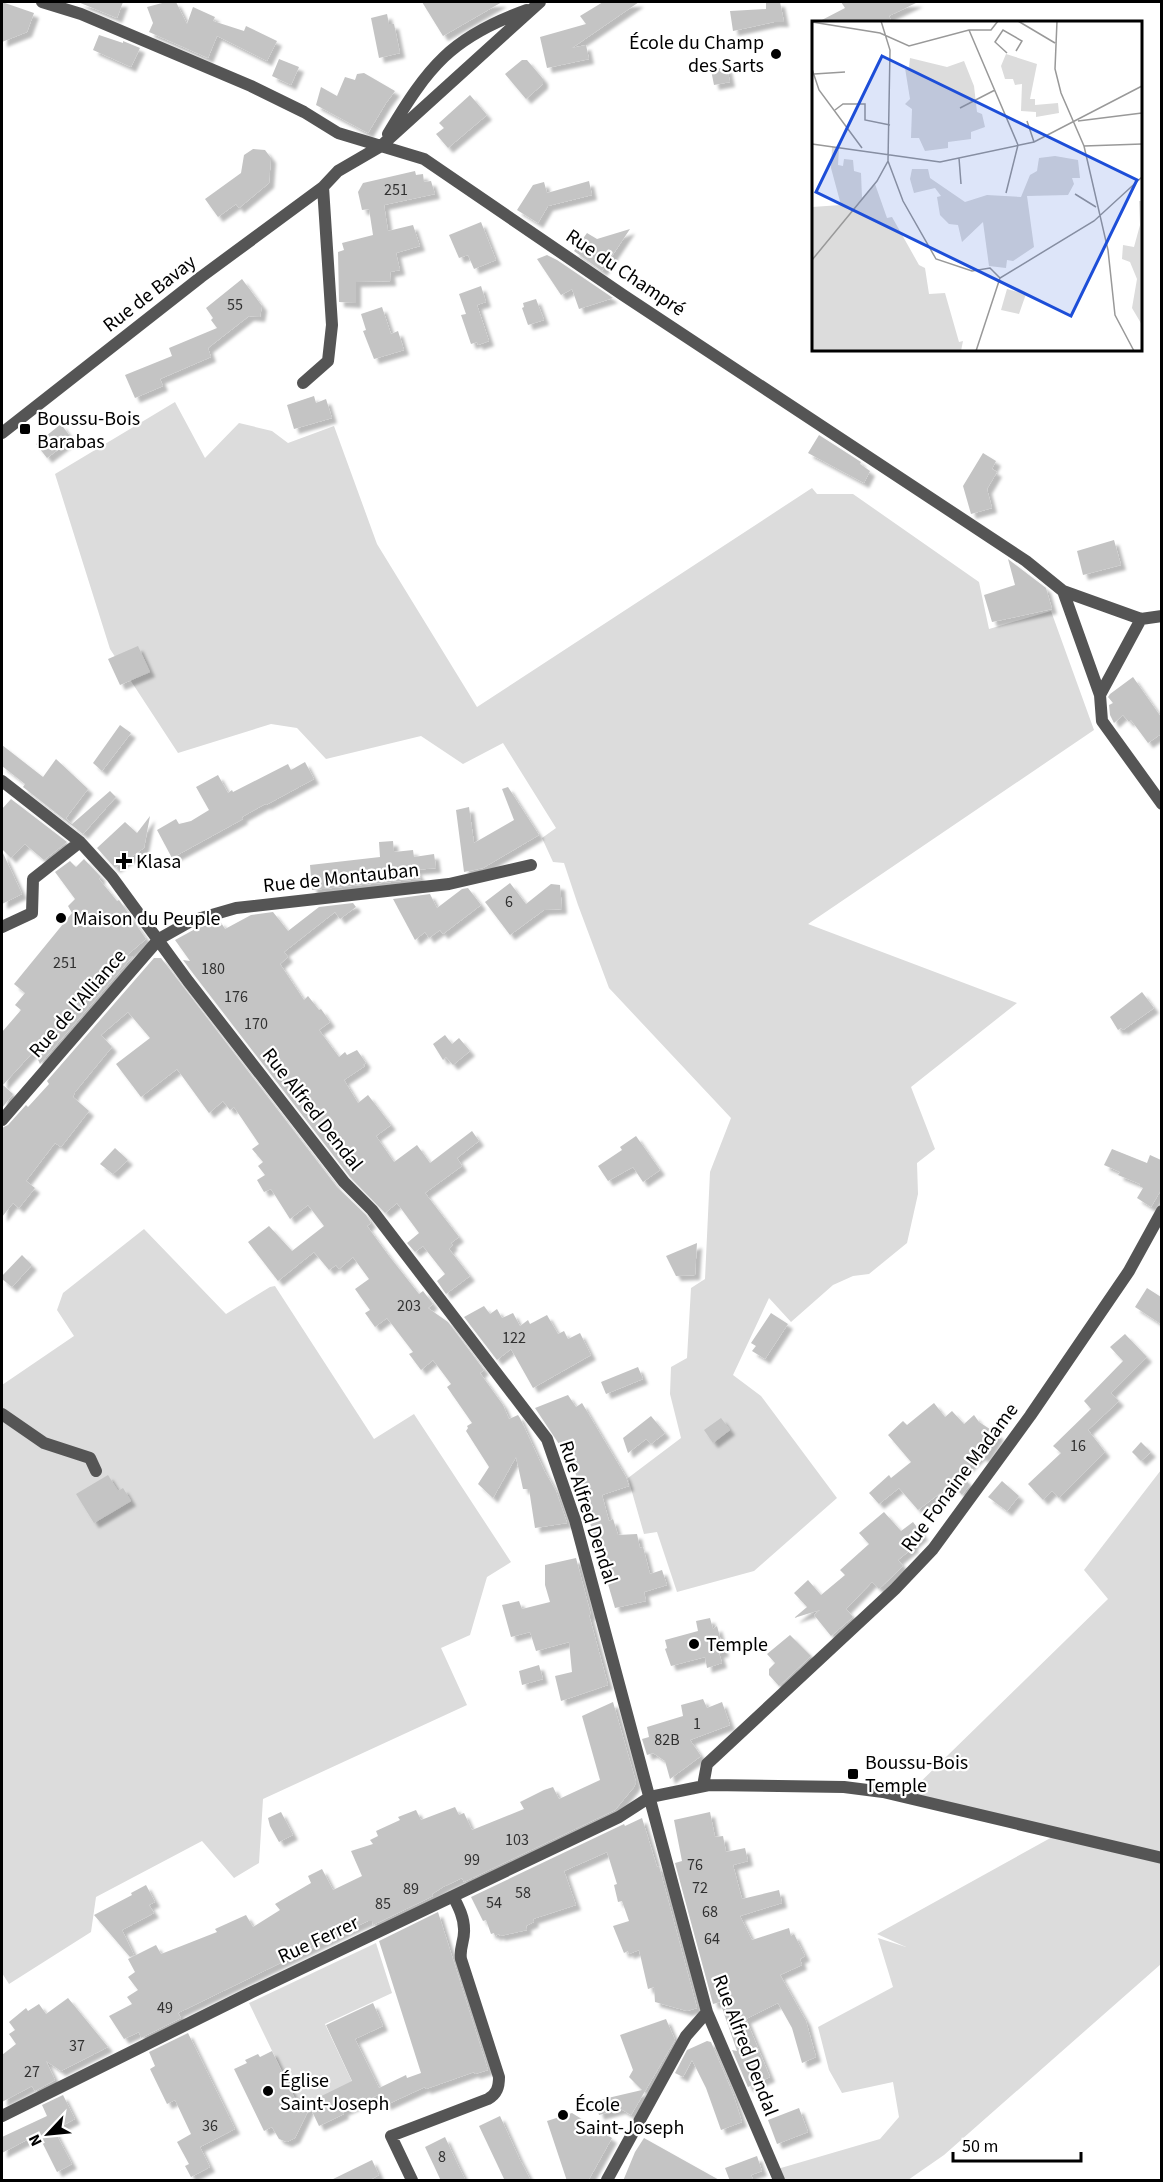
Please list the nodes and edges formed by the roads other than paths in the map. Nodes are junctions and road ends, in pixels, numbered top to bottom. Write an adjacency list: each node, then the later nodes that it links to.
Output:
1 (42, 2): 3 (street, Rue du Champré)
2 (536, 5): 3 (street, Rue de Bavay); 3 (street, Rue de Bavay)
3 (381, 146): 4 (street, Rue de Bavay); 7 (street, Rue du Champré)
4 (323, 188): 5 (street); 6 (street, Rue de Bavay)
5 (303, 383)
6 (2, 433)
7 (1063, 591): 9 (street, Rue du Champré); 10 (street)
8 (1161, 616): 9 (street)
9 (1141, 620): 10 (street)
10 (1100, 695): 12 (street)
11 (2, 781): 13 (street, Rue Alfred Dendal)
12 (1161, 804)
13 (80, 842): 15 (street); 16 (street, Rue Alfred Dendal)
14 (531, 865): 16 (street, Rue de Montauban)
15 (2, 927)
16 (159, 939): 17 (street, Rue de l'Alliance); 22 (street, Rue Alfred Dendal)
17 (2, 1120)
18 (1161, 1211): 21 (street, Rue Fonaine Madame)
19 (2, 1414): 20 (street)
20 (96, 1471)
21 (703, 1786): 22 (street, Rue Ferrer); 23 (street, Rue Ferrer)
22 (650, 1797): 24 (street, Rue Ferrer); 25 (street, Rue Alfred Dendal)
23 (1161, 1858)
24 (453, 1896): 26 (street, Rue Ferrer); 27 (street)
25 (707, 2012): 28 (street); 29 (street, Rue Alfred Dendal)
26 (2, 2116)
27 (412, 2181)
28 (607, 2181)
29 (779, 2181)

